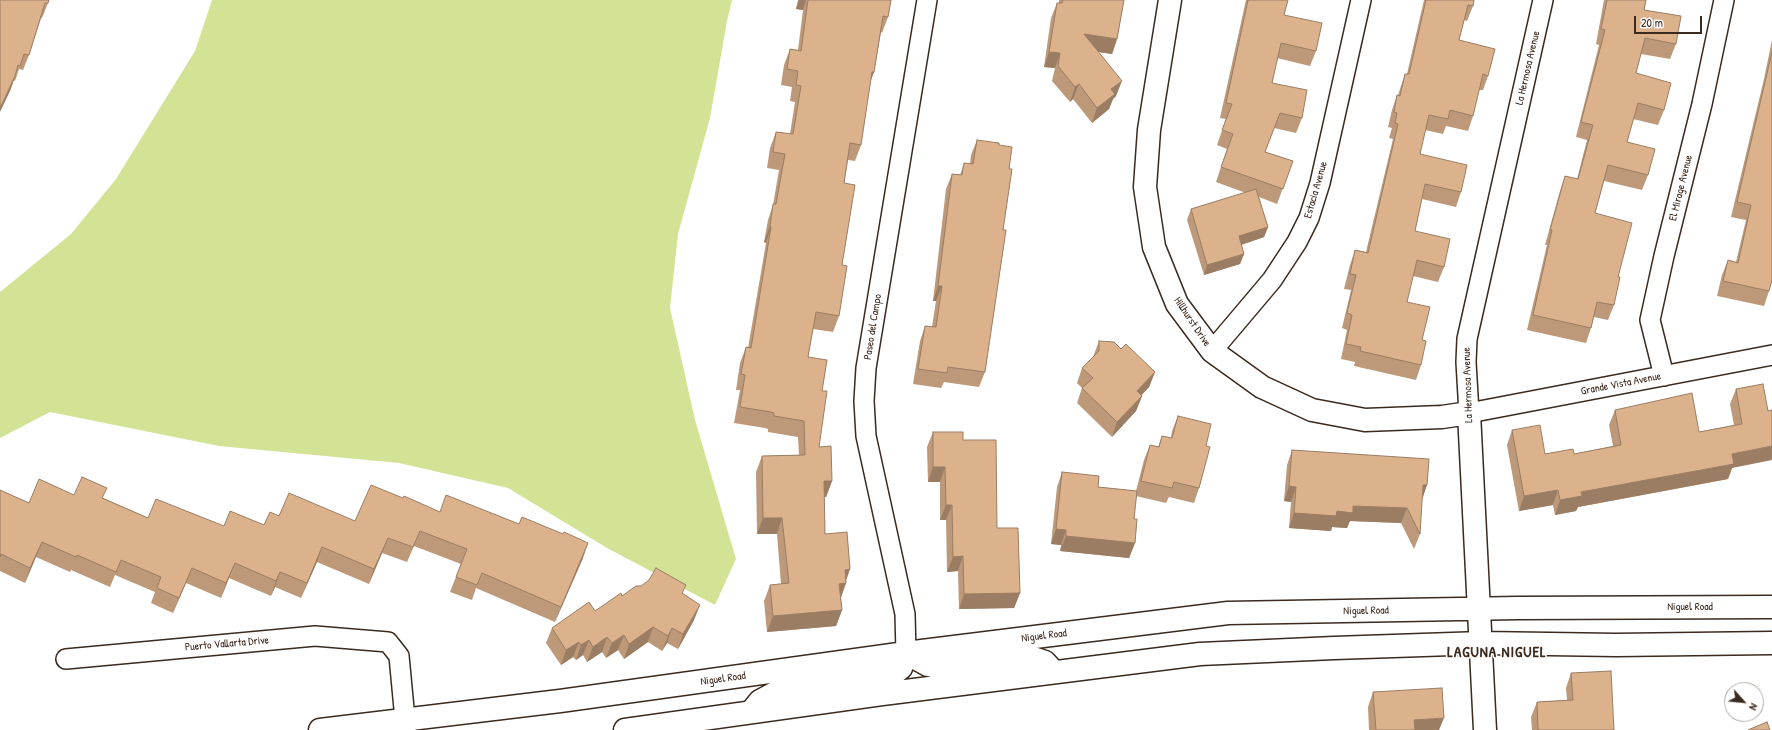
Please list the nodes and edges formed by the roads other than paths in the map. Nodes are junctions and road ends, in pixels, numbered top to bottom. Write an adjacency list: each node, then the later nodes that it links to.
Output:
1 (927, 0): 14 (street, Paseo del Campo)
2 (1170, 0): 6 (main road, Hillhurst Drive)
3 (1361, 0): 6 (street, Estacia Avenue)
4 (1543, 0): 9 (street, La Hermosa Avenue)
5 (1724, 0): 8 (street, El Mirage Avenue)
6 (1212, 351): 9 (main road, Hillhurst Drive)
7 (1772, 355): 8 (street, Grande Vista Avenue)
8 (1664, 376): 9 (street, Grande Vista Avenue)
9 (1469, 413): 11 (main road, La Hermosa Avenue)
10 (1772, 607): 11 (main road, Niguel Road)
11 (1478, 608): 12 (main road, La Hermosa Avenue); 14 (main road, Niguel Road)
12 (1482, 643): 13 (main road); 16 (main road); 21 (main road, La Hermosa Avenue)
13 (1772, 643)
14 (906, 654): 16 (main road); 17 (main road); 18 (main road, Niguel Road)
15 (66, 659): 18 (street, Puerto Vallarta Drive)
16 (1054, 672): 17 (main road)
17 (751, 713): 20 (main road)
18 (405, 725): 19 (main road, Niguel Road)
19 (320, 730)
20 (626, 730)
21 (1485, 730)

